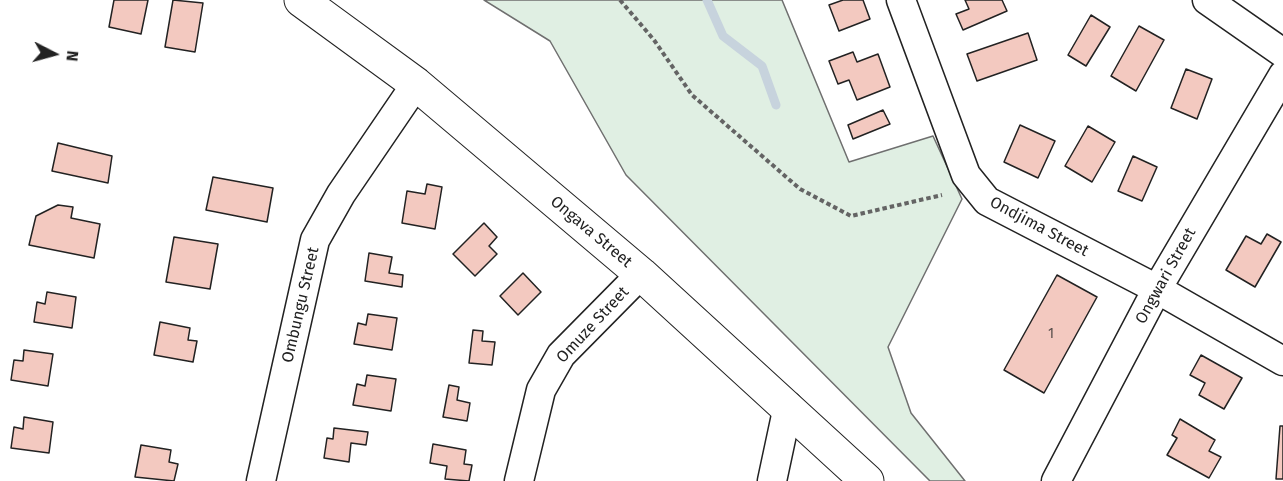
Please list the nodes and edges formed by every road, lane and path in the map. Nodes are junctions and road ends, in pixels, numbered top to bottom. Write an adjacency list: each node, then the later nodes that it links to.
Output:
1 (301, 0): 7 (street, Ongava Street)
2 (620, 0): 8 (path)
3 (901, 0): 8 (street, Ondjima Street)
4 (1207, 0): 5 (street)
5 (1283, 53)
6 (1283, 75): 10 (street, Ongwari Street)
7 (416, 84): 9 (street, Ongava Street); 13 (street, Ombungu Street)
8 (974, 188): 10 (street, Ondjima Street)
9 (641, 274): 12 (street, Ongava Street); 14 (street, Omuze Street)
10 (1157, 289): 11 (street, Ondjima Street); 17 (street, Ongwari Street)
11 (1283, 361)
12 (788, 406): 15 (street); 16 (street, Ongava Street)
13 (261, 481)
14 (519, 481)
15 (772, 481)
16 (867, 481)
17 (1056, 481)

